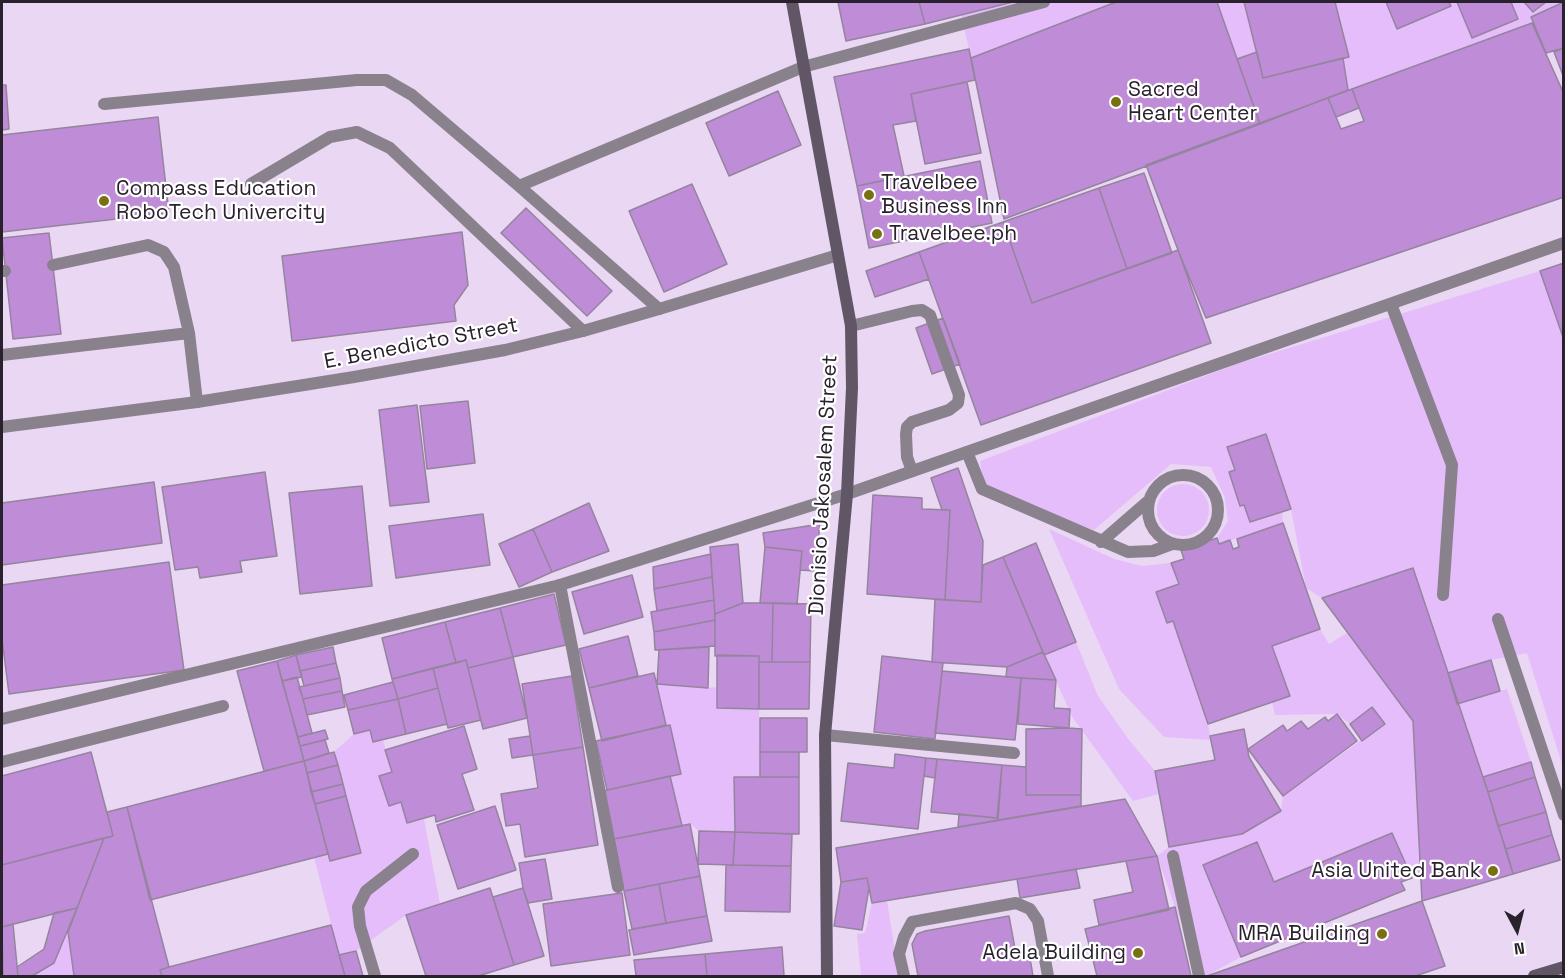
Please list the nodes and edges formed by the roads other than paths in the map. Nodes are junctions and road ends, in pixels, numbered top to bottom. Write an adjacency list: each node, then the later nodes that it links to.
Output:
1 (792, 2): 3 (street, Dionisio Jakosalem Street)
2 (1044, 2): 3 (street)
3 (804, 67): 6 (street); 8 (street, Dionisio Jakosalem Street)
4 (104, 104): 6 (street)
5 (251, 184): 13 (street)
6 (519, 186): 11 (street)
7 (1563, 243): 10 (street)
8 (838, 255): 11 (street, E. Benedicto Street); 12 (street, Dionisio Jakosalem Street)
9 (52, 265): 14 (street)
10 (1391, 304): 18 (street); 25 (street)
11 (659, 309): 13 (street, E. Benedicto Street)
12 (851, 326): 19 (street); 20 (street, Dionisio Jakosalem Street)
13 (583, 331): 16 (street, E. Benedicto Street)
14 (189, 333): 15 (street); 16 (street)
15 (2, 354)
16 (197, 402): 17 (street, E. Benedicto Street)
17 (2, 427)
18 (967, 452): 19 (street); 22 (street)
19 (912, 471): 20 (street)
20 (847, 494): 24 (street); 29 (street, Dionisio Jakosalem Street)
21 (1147, 502): 22 (street); 23 (street); 23 (street)
22 (1101, 542): 23 (street)
23 (1172, 544)
24 (560, 585): 28 (street); 35 (street)
25 (1443, 595)
26 (1498, 619): 32 (street)
27 (223, 706): 31 (street)
28 (2, 719)
29 (825, 735): 30 (street); 38 (street, Dionisio Jakosalem Street)
30 (1014, 753)
31 (2, 762)
32 (1563, 815)
33 (413, 854): 37 (street)
34 (1173, 856): 41 (street)
35 (618, 887)
36 (1563, 967): 42 (street)
37 (375, 976)
38 (827, 976)
39 (904, 976): 40 (street)
40 (1048, 976)
41 (1199, 976)
42 (1534, 976)

